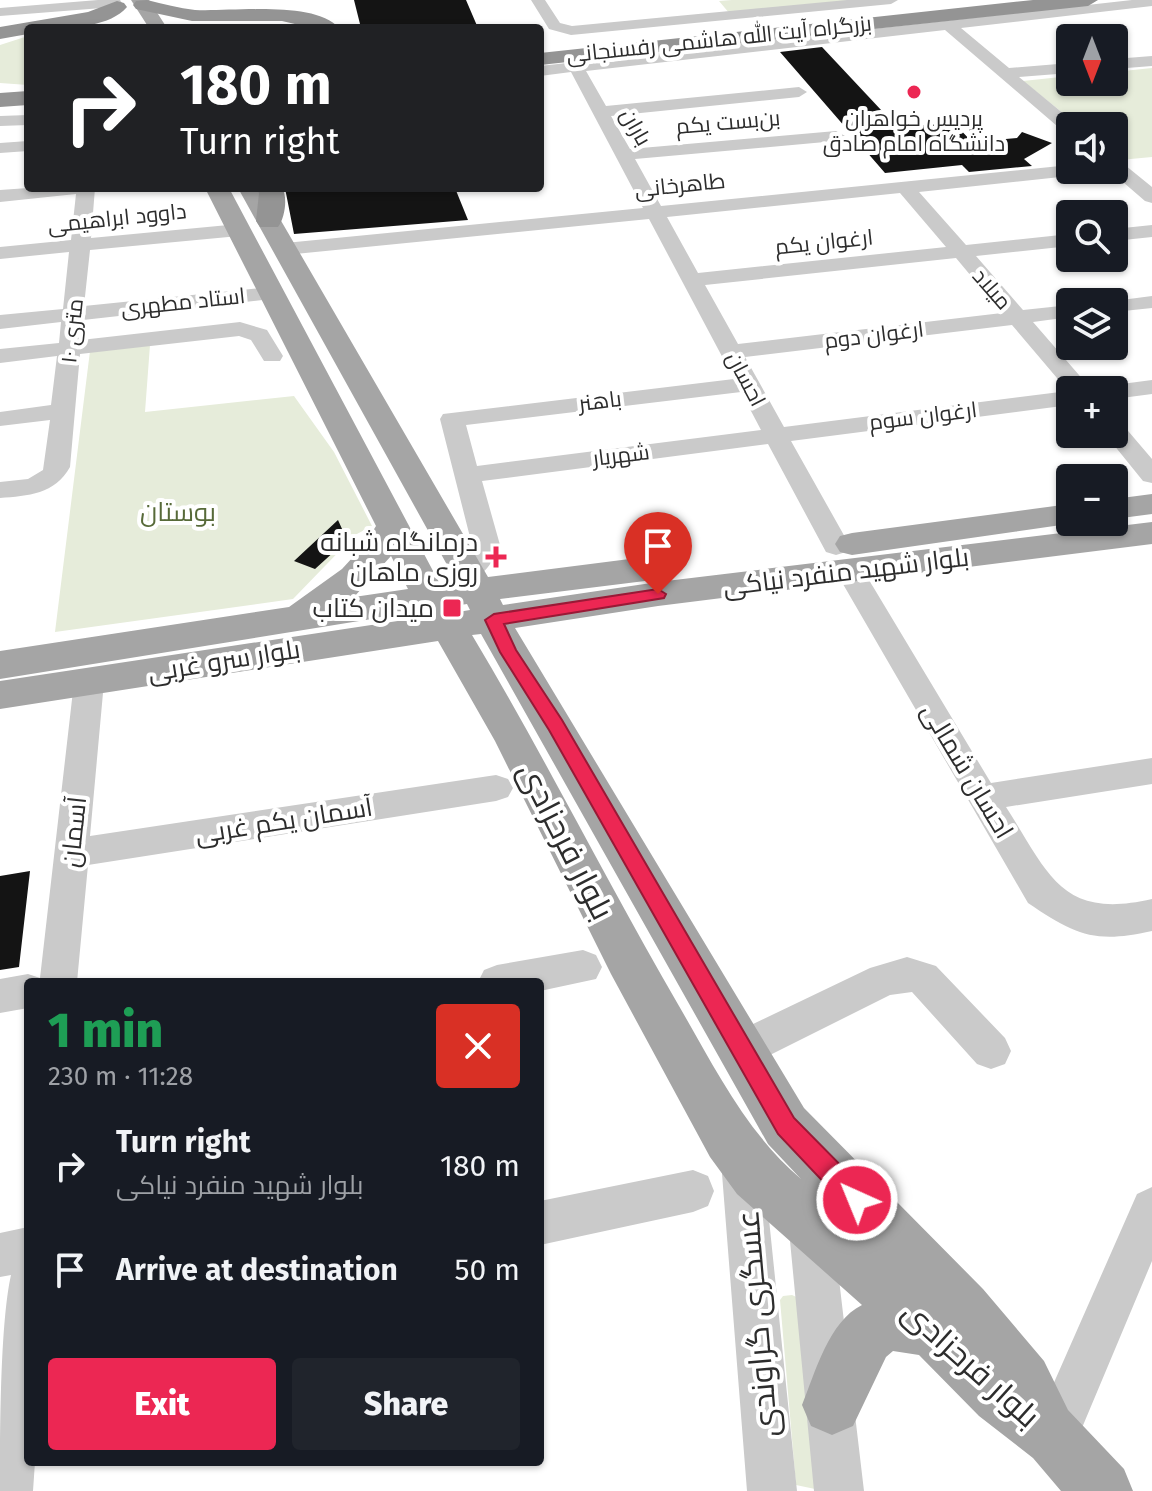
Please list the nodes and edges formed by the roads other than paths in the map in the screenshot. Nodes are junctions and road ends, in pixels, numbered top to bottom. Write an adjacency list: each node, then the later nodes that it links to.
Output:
1 (538, 0): 11 (street)
2 (712, 0): 11 (street)
3 (891, 0): 11 (street)
4 (992, 0): 25 (highway, بزرگراه آیت الله هاشمی رفسنجانی)
5 (1088, 0): 25 (highway, بزرگراه آیت الله هاشمی رفسنجانی)
6 (1152, 2): 18 (street)
7 (142, 3): 14 (main road); 17 (highway)
8 (115, 4): 9 (street); 12 (highway); 13 (main road)
9 (34, 9): 10 (street); 19 (street)
10 (0, 12)
11 (725, 17)
12 (52, 24)
13 (126, 24)
14 (155, 24)
15 (244, 24): 16 (highway)
16 (294, 24)
17 (322, 24)
18 (947, 24): 29 (street); 32 (street)
19 (0, 26)
20 (24, 29): 21 (highway)
21 (0, 33)
22 (24, 35): 23 (highway)
23 (0, 42)
24 (544, 45): 25 (highway)
25 (600, 46): 26 (highway)
26 (544, 60)
27 (1152, 61): 28 (street)
28 (1128, 63)
29 (575, 65): 31 (street); 40 (street, باران)
30 (1056, 69): 32 (street)
31 (544, 70)
32 (1005, 73): 41 (street)
33 (0, 89): 34 (highway)
34 (24, 91)
35 (799, 92): 40 (street)
36 (24, 98): 37 (highway)
37 (0, 100)
38 (24, 109): 39 (highway)
39 (0, 111)
40 (600, 112): 47 (street, باران)
41 (1056, 116)
42 (24, 120): 43 (street)
43 (0, 121)
44 (836, 136): 47 (street, بن‌بست یکم)
45 (24, 146): 46 (street)
46 (0, 148)
47 (624, 155): 60 (street, باران)
48 (1140, 164): 49 (street)
49 (1128, 165)
50 (1056, 172): 52 (street, طاهرخانی)
51 (1128, 177): 59 (street)
52 (905, 187): 60 (street, طاهرخانی); 68 (street, میلاد)
53 (43, 192): 58 (street)
54 (86, 192): 66 (street, ۱۰ متری)
55 (219, 192): 62 (main road, بلوار فرحزادی)
56 (252, 192): 61 (main road, بلوار فرحزادی)
57 (271, 192): 61 (highway)
58 (0, 196)
59 (1152, 197)
60 (657, 212): 67 (street, طاهرخانی); 70 (street, احسان)
61 (269, 221): 67 (main road, بلوار فرحزادی)
62 (239, 230): 66 (street, داوود ابراهیمی); 71 (main road, بلوار فرحزادی)
63 (1152, 231): 64 (street)
64 (1128, 234)
65 (1056, 241): 68 (street, ارغوان یکم)
66 (80, 245): 69 (street, داوود ابراهیمی); 75 (street, ۱۰ متری)
67 (285, 249): 90 (main road, بلوار فرحزادی)
68 (960, 251): 70 (street, ارغوان یکم); 76 (street, میلاد)
69 (0, 253)
70 (693, 280): 79 (street, احسان)
71 (271, 293): 75 (street, استاد مطهری); 91 (main road, بلوار فرحزادی)
72 (1152, 302): 73 (street)
73 (1128, 305)
74 (1056, 313): 76 (street, ارغوان دوم)
75 (73, 314): 77 (street, استاد مطهری); 78 (street, ۱۰ متری)
76 (1017, 318): 79 (street, ارغوان دوم); 82 (street, میلاد)
77 (0, 322)
78 (70, 348): 80 (street); 81 (street); 87 (street, ۱۰ متری)
79 (731, 352): 83 (street, احسان)
80 (0, 356)
81 (272, 356)
82 (1068, 376)
83 (748, 384): 89 (street, احسان); 93 (street, باهنر)
84 (1152, 387): 85 (street)
85 (1128, 390)
86 (1056, 400): 89 (street, ارغوان سوم)
87 (63, 411): 88 (street); 95 (street, ۱۰ متری)
88 (0, 419)
89 (776, 435): 93 (street, شهریار); 101 (street, احسان)
90 (390, 437): 91 (main road); 102 (main road, بلوار فرحزادی)
91 (351, 446): 99 (main road, بلوار فرحزادی)
92 (1128, 447): 94 (street)
93 (466, 475): 102 (street)
94 (1152, 475)
95 (0, 490)
96 (1152, 504): 97 (main road)
97 (1128, 507)
98 (1056, 518): 101 (main road, بلوار شهید منفرد نیاکی)
99 (392, 526): 103 (main road, بلوار فرحزادی); 104 (main road)
100 (1152, 533): 101 (main road, بلوار شهید منفرد نیاکی)
101 (843, 559): 102 (main road, بلوار شهید منفرد نیاکی); 112 (street, احسان شمالی)
102 (480, 594): 103 (main road, بلوار شهید منفرد نیاکی); 108 (main road, بلوار فرحزادی)
103 (440, 613): 104 (main road, بلوار سرو غربی); 106 (main road, بلوار سرو غربی); 109 (main road, بلوار فرحزادی)
104 (289, 621): 105 (main road, بلوار سرو غربی)
105 (0, 665)
106 (89, 682): 107 (main road, بلوار سرو غربی); 113 (street, آسمان)
107 (0, 695)
108 (555, 725): 109 (main road); 120 (main road, بلوار فرحزادی)
109 (513, 737): 123 (main road, بلوار فرحزادی)
110 (1152, 771): 112 (street)
111 (496, 788): 113 (street, آسمان یکم غربی)
112 (982, 798): 114 (street, احسان شمالی)
113 (72, 853): 116 (street, آسمان)
114 (1137, 919)
115 (583, 967): 117 (street)
116 (58, 978)
117 (520, 978)
118 (24, 992): 119 (street)
119 (0, 996)
120 (740, 1050): 121 (street); 122 (main road, بلوار فرحزادی)
121 (991, 1051)
122 (815, 1156): 126 (street); 133 (main road, بلوار فرحزادی)
123 (742, 1158): 126 (main road, بلوار فرحزادی); 135 (street, عسگری گراوندی)
124 (693, 1191): 127 (street)
125 (1152, 1209): 133 (street)
126 (810, 1221): 130 (main road, بلوار فرحزادی); 132 (street)
127 (544, 1222)
128 (24, 1250): 129 (street)
129 (0, 1255)
130 (937, 1333): 132 (main road); 133 (main road, بلوار فرحزادی)
131 (24, 1344): 134 (street)
132 (832, 1405): 136 (street)
133 (1054, 1437): 137 (main road)
134 (8, 1491)
135 (772, 1491)
136 (839, 1491)
137 (1102, 1491)

